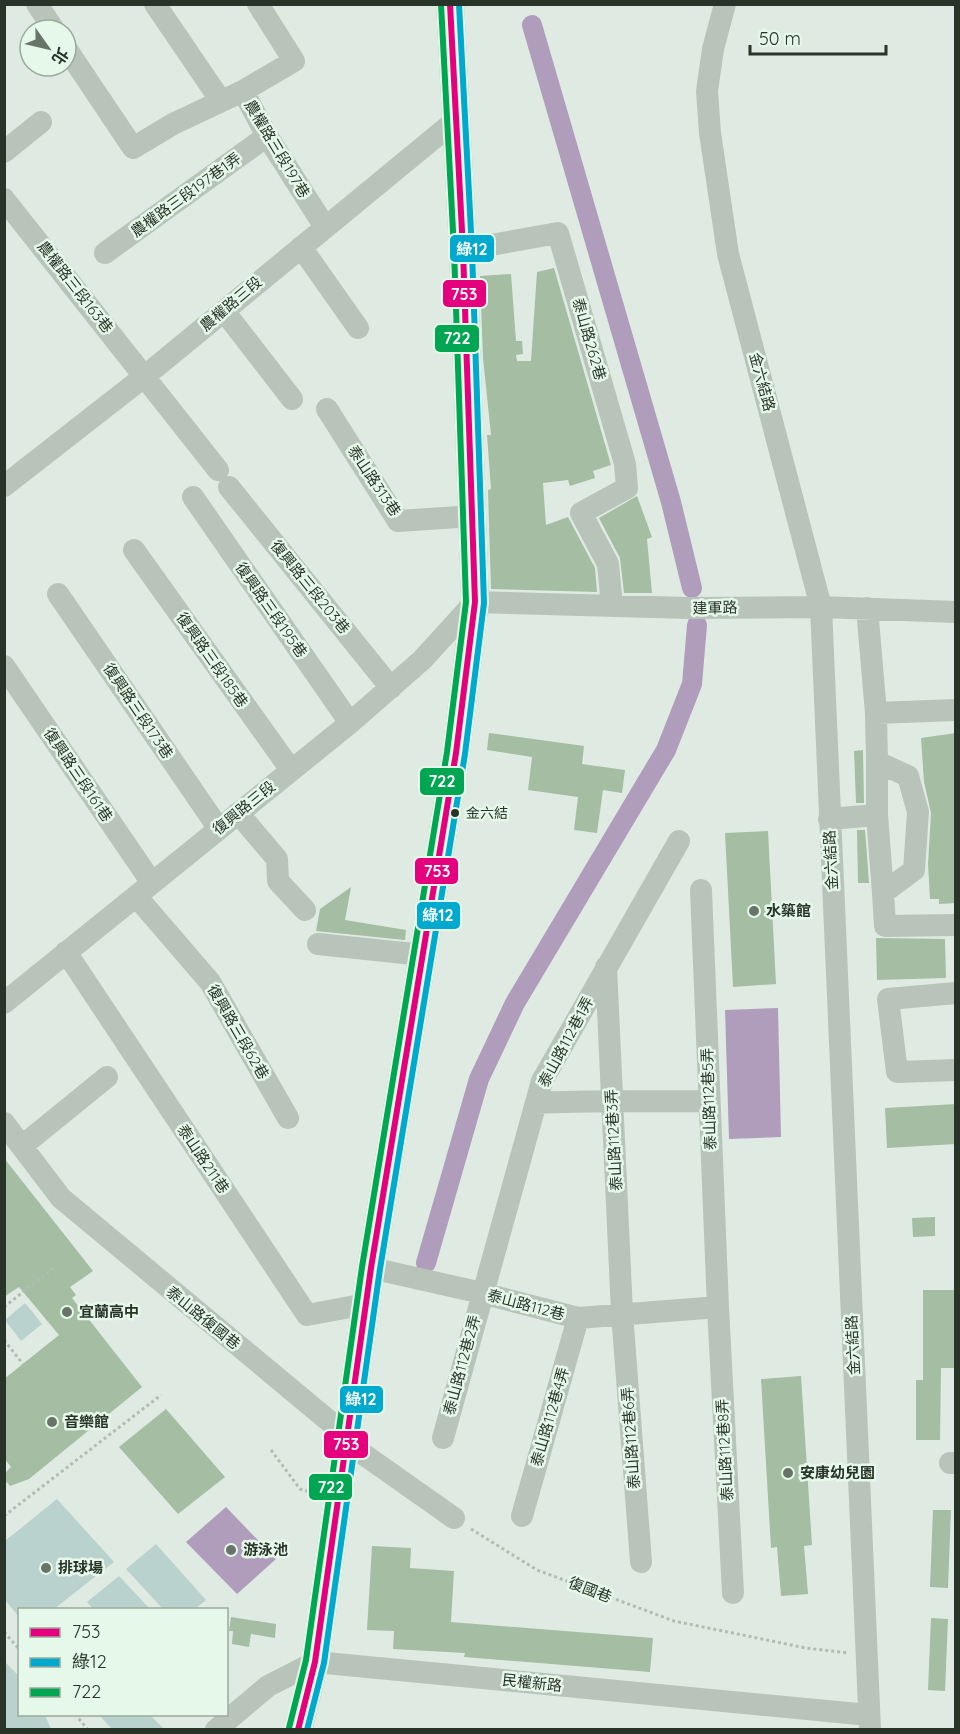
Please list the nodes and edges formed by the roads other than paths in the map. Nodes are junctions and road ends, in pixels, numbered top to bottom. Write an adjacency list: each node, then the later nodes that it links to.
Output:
1 (37, 4): 6 (street)
2 (155, 4): 9 (street)
3 (258, 4): 8 (street)
4 (450, 4): 10 (main road)
5 (725, 4): 32 (street, 金六結路)
6 (46, 18)
7 (78, 66): 9 (street, 農權路三段197巷)
8 (243, 91): 9 (street, 農權路三段197巷); 12 (street, 農權路三段197巷)
9 (221, 101)
10 (456, 120): 15 (street, 農權路三段); 17 (main road)
11 (41, 122): 13 (street)
12 (267, 136): 15 (street, 農權路三段197巷); 18 (street, 農權路三段197巷1弄)
13 (4, 152)
14 (4, 199): 21 (street, 農權路三段163巷)
15 (325, 226): 16 (street, 農權路三段)
16 (301, 247): 19 (street, 農權路三段); 20 (street)
17 (463, 250): 27 (main road); 31 (street, 泰山路262巷)
18 (105, 253)
19 (224, 311): 21 (street, 農權路三段); 22 (street)
20 (358, 328)
21 (146, 376): 24 (street, 農權路三段163巷); 25 (street, 農權路三段)
22 (292, 399)
23 (327, 409): 27 (street, 泰山路313巷)
24 (224, 478): 36 (street, 復興路三段203巷)
25 (4, 486)
26 (193, 497): 39 (street, 復興路三段195巷)
27 (474, 516): 30 (main road)
28 (134, 550): 41 (street, 復興路三段185巷)
29 (58, 594): 45 (street, 復興路三段173巷)
30 (475, 602): 31 (street, 建軍路); 36 (street, 復興路三段); 54 (main road)
31 (612, 606): 32 (street, 建軍路)
32 (821, 607): 33 (street, 建軍路); 44 (street, 金六結路)
33 (867, 608): 34 (street, 建軍路); 38 (street)
34 (956, 612)
35 (4, 666): 47 (street, 復興路三段161巷)
36 (391, 688): 39 (street, 復興路三段)
37 (956, 710): 38 (street)
38 (876, 712): 40 (street)
39 (350, 723): 41 (street, 復興路三段)
40 (877, 762): 43 (street); 49 (street)
41 (291, 770): 42 (street, 復興路三段)
42 (238, 813): 45 (street, 復興路三段); 50 (street)
43 (877, 815): 44 (street); 49 (street)
44 (829, 819): 79 (street, 金六結路)
45 (219, 829): 47 (street, 復興路三段)
46 (679, 842): 55 (street, 泰山路112巷1弄)
47 (144, 890): 53 (street, 復興路三段); 63 (street, 復興路三段62巷)
48 (701, 890): 61 (street, 泰山路112巷5弄)
49 (883, 893): 51 (street)
50 (305, 910)
51 (956, 925)
52 (318, 944): 54 (street)
53 (66, 952): 57 (street, 復興路三段); 68 (street, 泰山路211巷)
54 (423, 955): 66 (main road)
55 (606, 967): 60 (street, 泰山路112巷3弄); 62 (street, 泰山路112巷1弄)
56 (956, 993): 58 (street)
57 (4, 1003)
58 (956, 1070)
59 (106, 1077): 65 (street)
60 (612, 1101): 61 (street); 62 (street); 70 (street, 泰山路112巷3弄)
61 (709, 1101): 69 (street, 泰山路112巷5弄)
62 (536, 1103): 67 (street, 泰山路112巷1弄)
63 (288, 1118)
64 (4, 1123): 65 (street, 泰山路復國巷)
65 (22, 1146): 73 (street, 泰山路復國巷)
66 (371, 1268): 67 (street, 泰山路112巷); 68 (main road)
67 (482, 1293): 71 (street, 泰山路112巷); 72 (street, 泰山路112巷2弄)
68 (366, 1304): 73 (main road)
69 (718, 1307): 70 (street, 泰山路112巷); 77 (street, 泰山路112巷8弄)
70 (622, 1313): 71 (street, 泰山路112巷); 76 (street, 泰山路112巷6弄)
71 (578, 1318): 74 (street, 泰山路112巷4弄)
72 (443, 1438)
73 (347, 1439): 75 (street); 78 (main road)
74 (522, 1516)
75 (454, 1518)
76 (641, 1562)
77 (733, 1593)
78 (315, 1662): 79 (street, 民權新路); 80 (street); 81 (main road)
79 (869, 1722)
80 (216, 1730)
81 (298, 1730)

